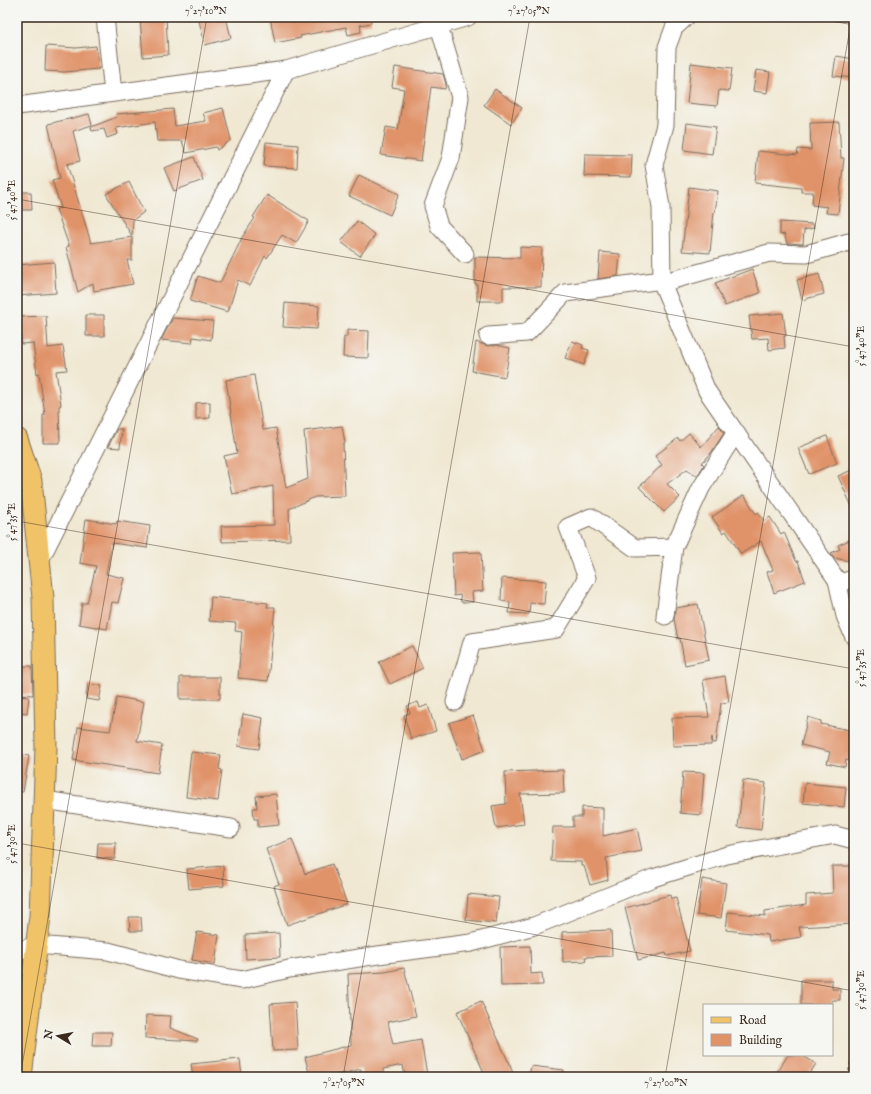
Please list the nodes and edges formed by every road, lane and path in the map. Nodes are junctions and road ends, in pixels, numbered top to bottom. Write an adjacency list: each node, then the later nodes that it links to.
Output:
1 (105, 17): 6 (street)
2 (468, 17): 4 (street)
3 (686, 17): 10 (street)
4 (439, 26): 5 (street); 9 (street)
5 (286, 70): 6 (street); 15 (street)
6 (113, 93): 7 (street)
7 (17, 106)
8 (854, 243): 10 (street)
9 (466, 254)
10 (662, 282): 11 (street); 12 (street)
11 (488, 336)
12 (736, 432): 14 (street); 16 (street)
13 (17, 439): 15 (main road)
14 (674, 547): 17 (street); 19 (street)
15 (39, 562): 20 (main road)
16 (846, 579): 18 (street)
17 (666, 616)
18 (854, 636)
19 (455, 702)
20 (44, 800): 21 (street); 23 (main road)
21 (231, 828)
22 (854, 840): 23 (street)
23 (37, 945): 24 (street); 27 (main road)
24 (17, 951)
25 (854, 1050): 26 (path)
26 (852, 1063): 28 (path)
27 (22, 1077)
28 (848, 1077)

